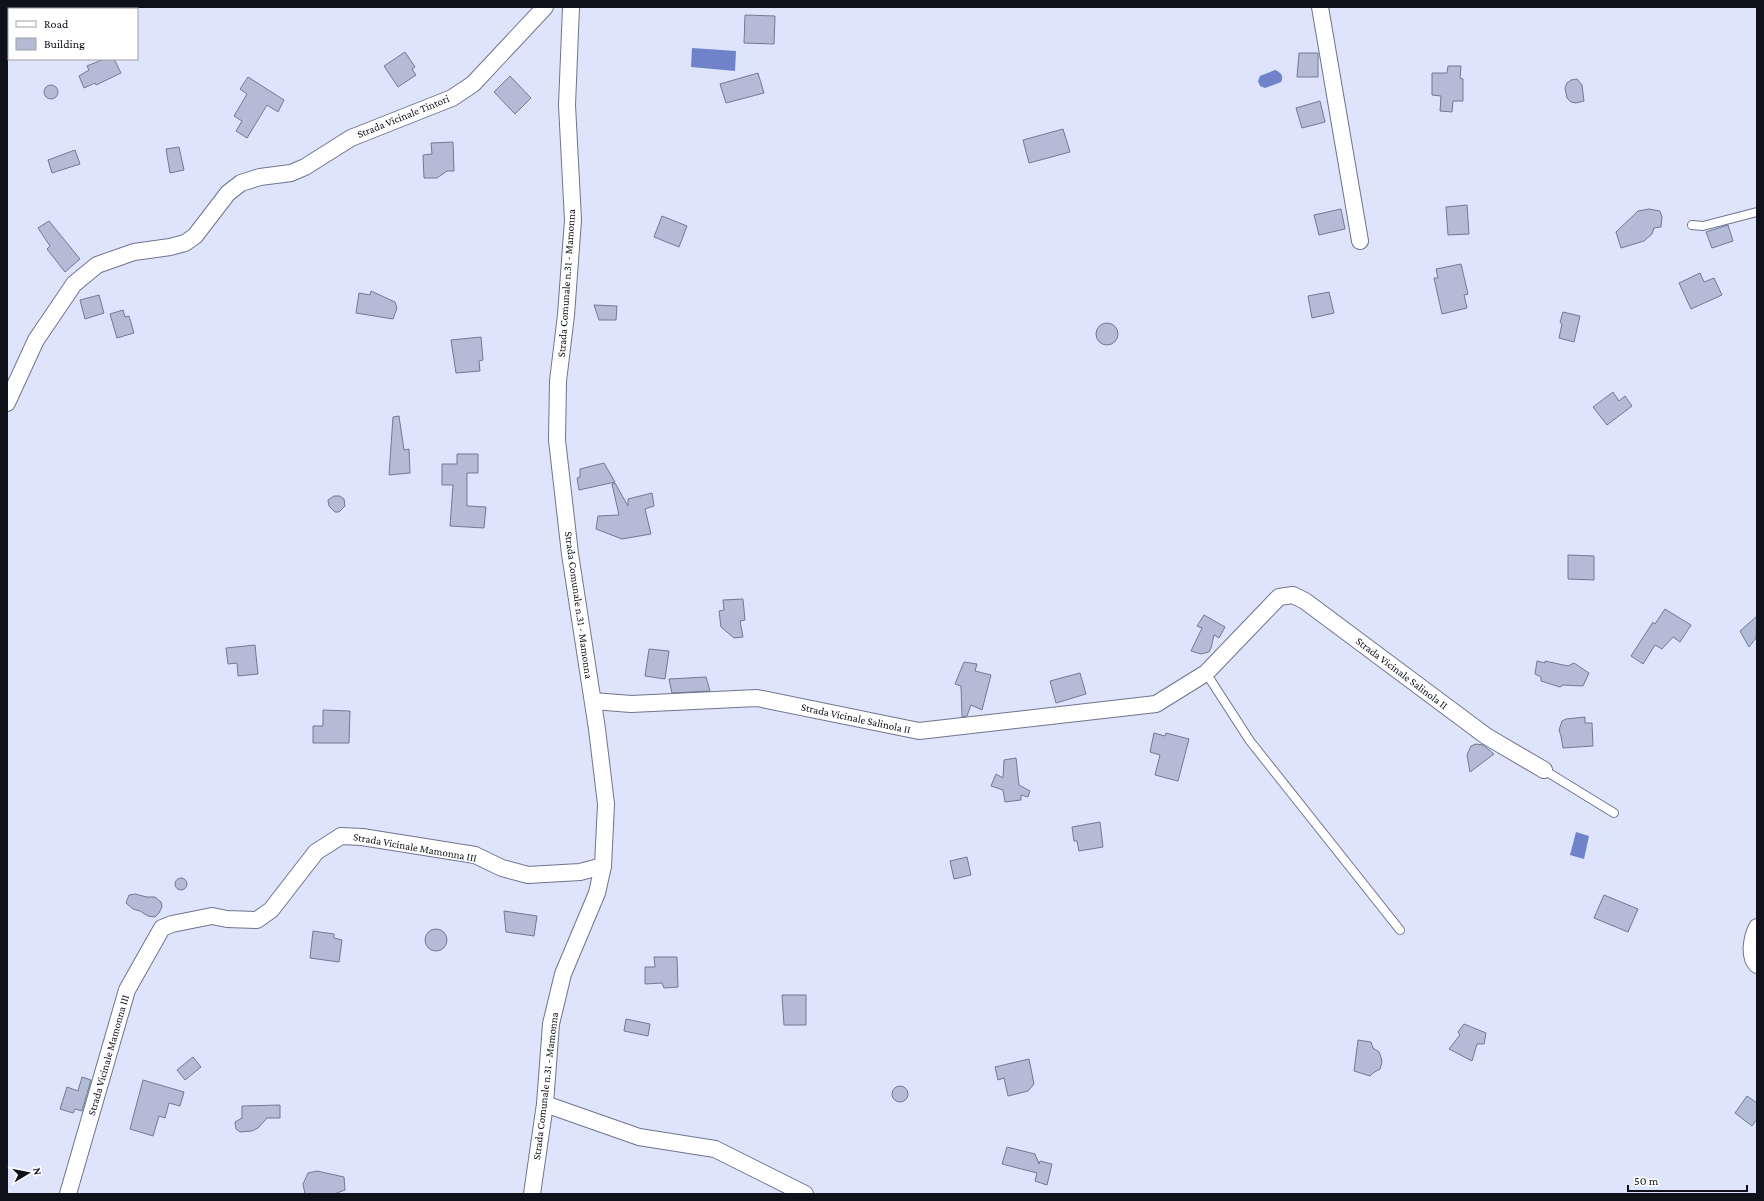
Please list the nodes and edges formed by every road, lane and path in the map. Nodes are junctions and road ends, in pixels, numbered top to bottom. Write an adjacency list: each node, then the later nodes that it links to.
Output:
1 (545, 7): 7 (street, Strada Vicinale Tintori)
2 (571, 7): 9 (street, Strada Comunale n.31 - Mamonna)
3 (1320, 7): 6 (street)
4 (1757, 212): 5 (lane)
5 (1692, 225)
6 (1360, 241)
7 (7, 403)
8 (1206, 673): 9 (street, Strada Vicinale Salinola II); 10 (street, Strada Vicinale Salinola II); 14 (lane)
9 (593, 701): 12 (street, Strada Comunale n.31 - Mamonna)
10 (1544, 770): 11 (lane, Strada Vicinale Salinola II)
11 (1614, 813)
12 (603, 866): 16 (street, Strada Comunale n.31 - Mamonna); 17 (street, Strada Vicinale Mamonna III)
13 (1757, 927): 15 (street)
14 (1400, 930)
15 (1757, 965)
16 (545, 1104): 18 (street, Strada Comunale n.31 - Mamonna); 19 (street)
17 (68, 1194)
18 (532, 1194)
19 (805, 1194)

